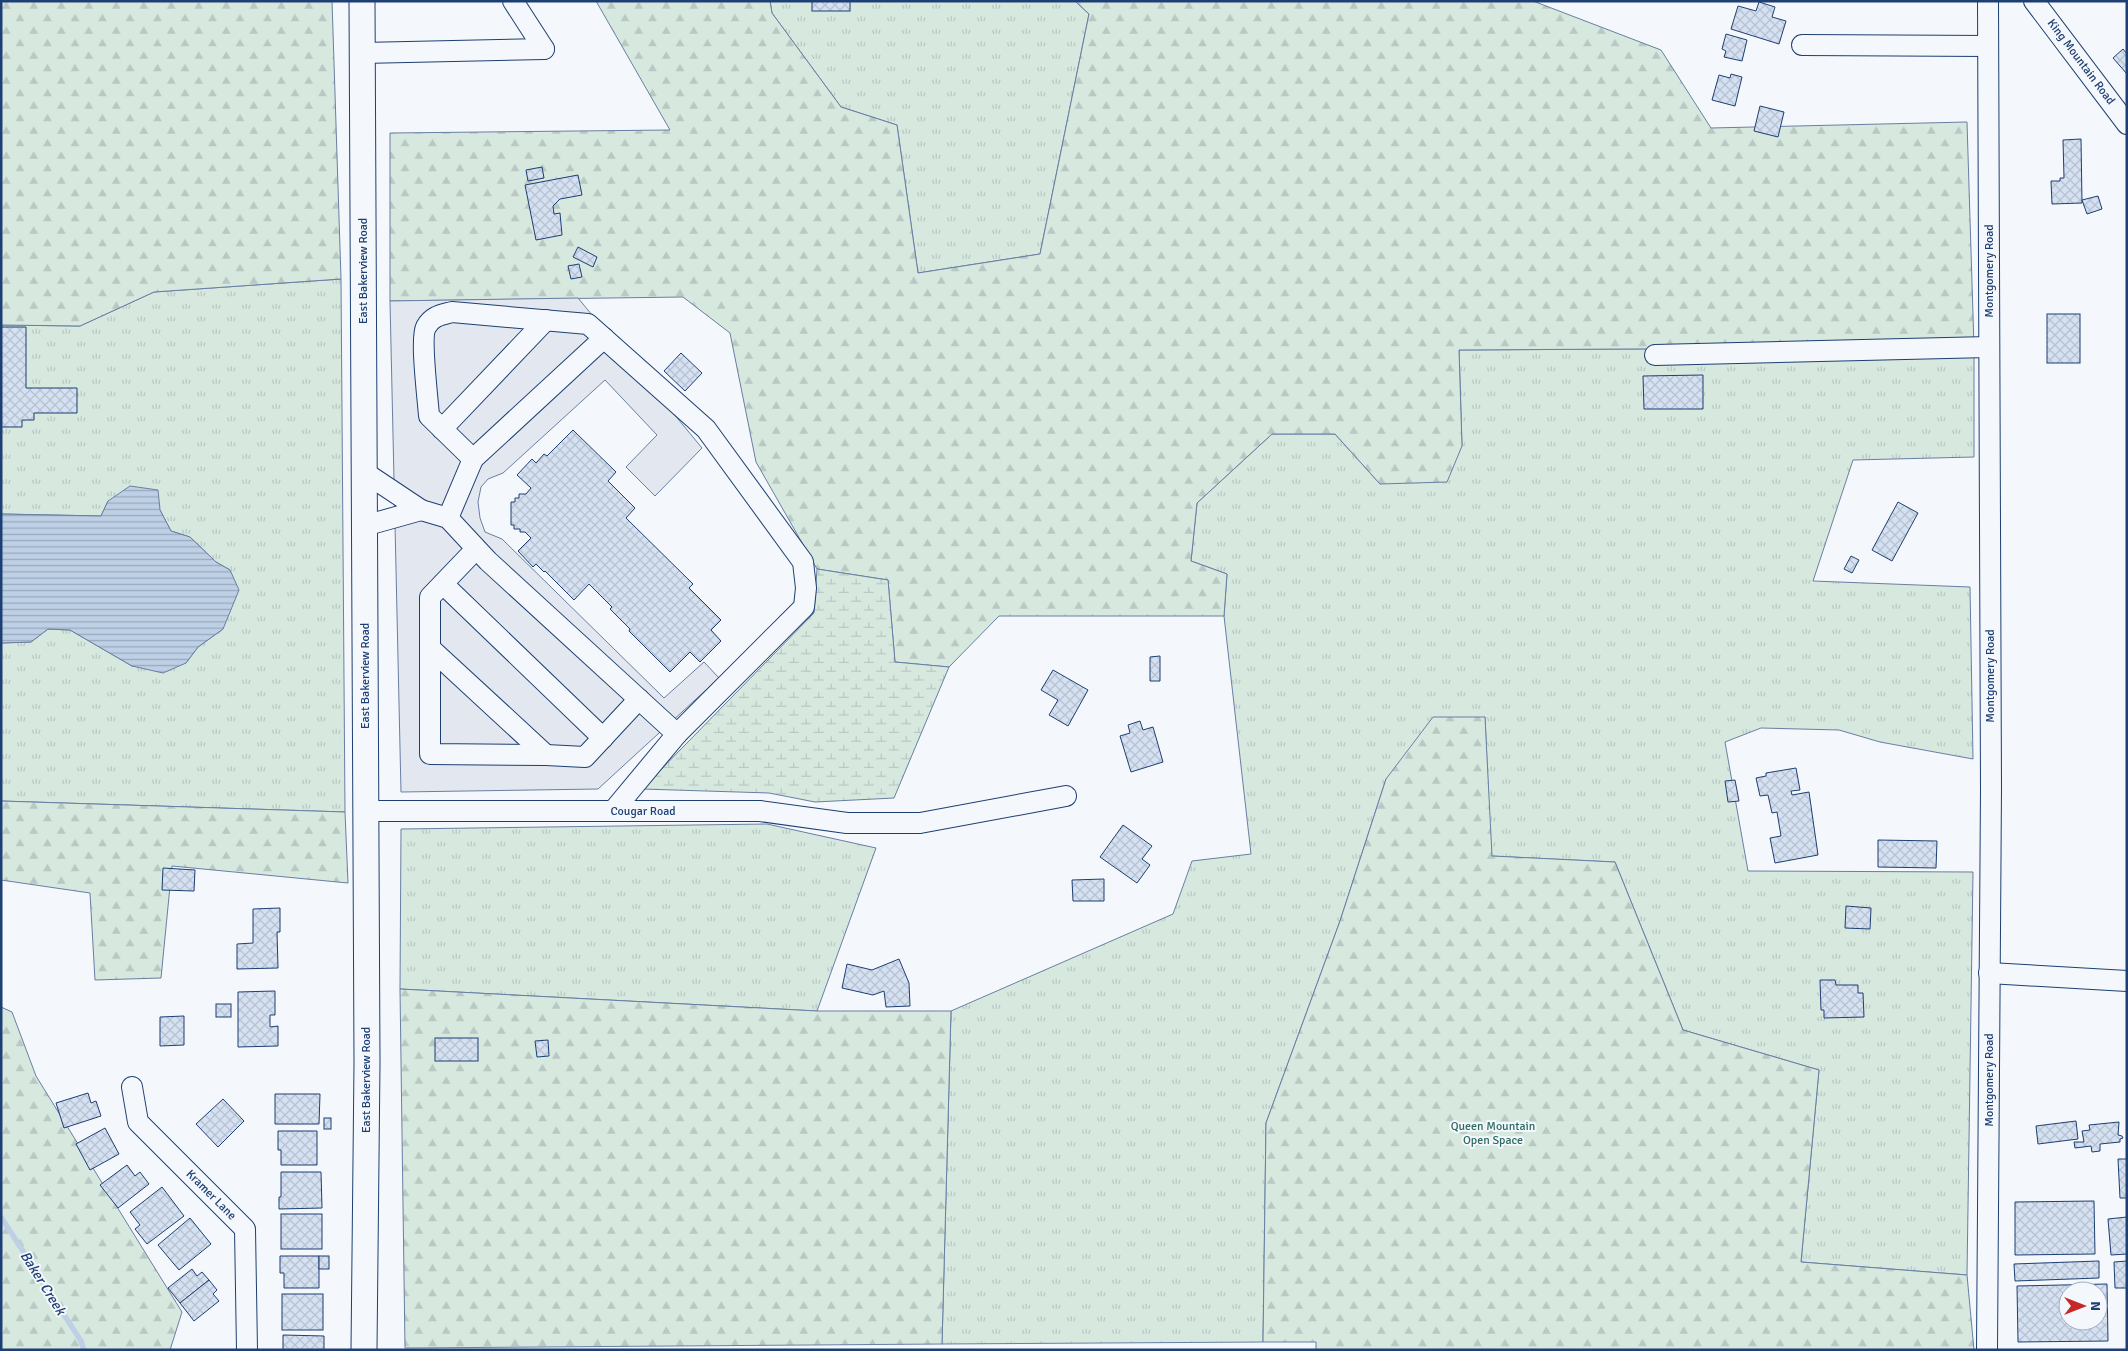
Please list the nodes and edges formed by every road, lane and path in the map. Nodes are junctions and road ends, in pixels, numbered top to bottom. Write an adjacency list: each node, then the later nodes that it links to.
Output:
1 (362, 1): 7 (main road, East Bakerview Road)
2 (514, 1): 7 (street)
3 (1988, 1): 6 (street, Montgomery Road)
4 (2034, 1): 8 (street, King Mountain Road)
5 (1802, 45): 6 (street)
6 (1988, 46): 11 (street, Montgomery Road)
7 (362, 53): 15 (main road, East Bakerview Road)
8 (2127, 124)
9 (546, 320): 10 (street); 13 (street); 13 (street)
10 (604, 338): 14 (street); 23 (street)
11 (1989, 347): 12 (street); 29 (street, Montgomery Road)
12 (1655, 355)
13 (442, 429): 14 (street)
14 (472, 459): 17 (street)
15 (364, 472): 16 (street); 18 (main road, East Bakerview Road)
16 (421, 510): 17 (street); 18 (street)
17 (448, 518): 19 (street)
18 (364, 526): 27 (main road, East Bakerview Road)
19 (476, 549): 20 (street); 22 (street)
20 (442, 584): 21 (street); 24 (street)
21 (430, 648): 25 (street); 25 (street)
22 (639, 699): 23 (street); 24 (street)
23 (677, 734): 28 (street)
24 (603, 738): 25 (street)
25 (546, 754)
26 (1066, 796): 28 (street, Cougar Road)
27 (366, 811): 28 (street, Cougar Road); 33 (main road, East Bakerview Road)
28 (613, 811)
29 (1989, 973): 30 (street); 34 (street, Montgomery Road)
30 (2127, 981)
31 (132, 1087): 32 (street, Kramer Lane)
32 (247, 1350)
33 (364, 1350)
34 (1987, 1350)

